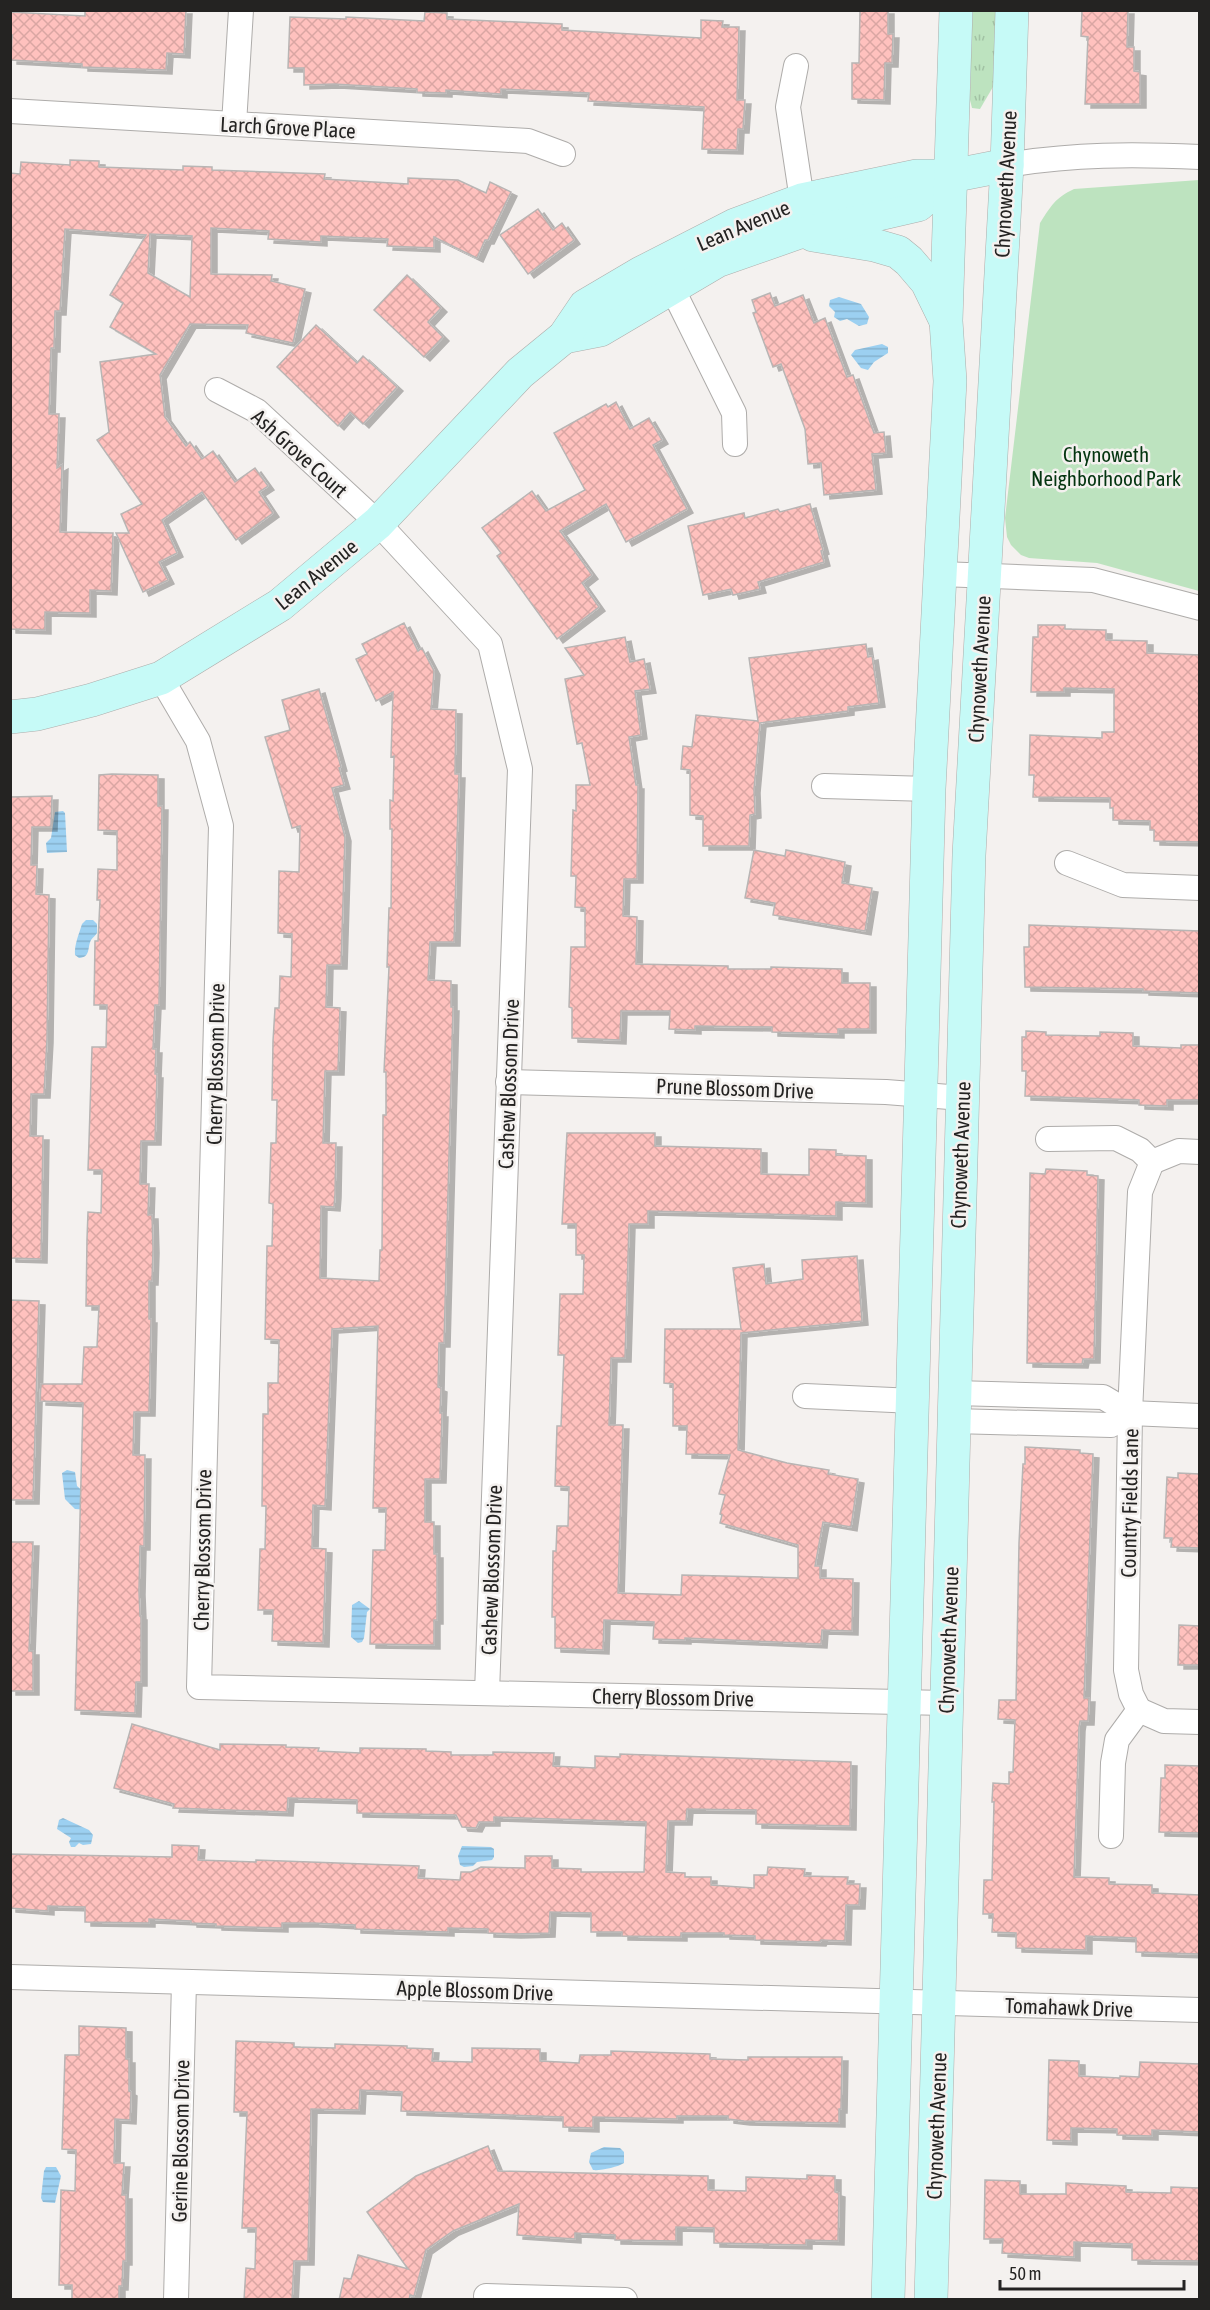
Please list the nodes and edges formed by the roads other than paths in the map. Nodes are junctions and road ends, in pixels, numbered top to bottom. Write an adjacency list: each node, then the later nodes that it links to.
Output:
1 (241, 10): 6 (street)
2 (956, 10): 10 (street, Chynoweth Avenue)
3 (1012, 10): 9 (street, Chynoweth Avenue)
4 (795, 66): 11 (street)
5 (10, 111): 6 (street, Larch Grove Place)
6 (234, 124): 7 (street, Larch Grove Place)
7 (562, 154)
8 (1200, 158): 9 (street)
9 (1007, 165): 10 (street, Lean Avenue); 20 (street, Chynoweth Avenue)
10 (951, 176): 11 (street, Lean Avenue); 12 (street, Lean Avenue); 14 (street, Chynoweth Avenue)
11 (802, 200): 15 (street, Lean Avenue)
12 (798, 233): 13 (street, Lean Avenue); 14 (street)
13 (672, 288): 15 (street, Lean Avenue); 17 (street)
14 (946, 321): 19 (street, Chynoweth Avenue)
15 (564, 338): 18 (street, Lean Avenue)
16 (217, 390): 18 (street, Ash Grove Court)
17 (735, 444)
18 (378, 523): 22 (street, Lean Avenue); 28 (street, Cashew Blossom Drive)
19 (941, 574): 20 (street); 25 (street, Chynoweth Avenue)
20 (983, 576): 21 (street); 30 (street, Chynoweth Avenue)
21 (1200, 608)
22 (161, 678): 23 (street, Lean Avenue); 39 (street, Cherry Blossom Drive)
23 (10, 717)
24 (824, 786): 25 (street)
25 (929, 789): 29 (street, Chynoweth Avenue)
26 (1067, 864): 27 (street)
27 (1200, 888)
28 (508, 1082): 29 (street, Prune Blossom Drive); 39 (street, Cashew Blossom Drive)
29 (922, 1096): 30 (street, Prune Blossom Drive); 35 (street, Chynoweth Avenue)
30 (962, 1098): 36 (street, Chynoweth Avenue)
31 (1047, 1138): 33 (street)
32 (1200, 1152): 33 (street)
33 (1152, 1162): 37 (street, Country Fields Lane)
34 (805, 1396): 35 (street)
35 (914, 1401): 40 (street, Chynoweth Avenue)
36 (954, 1407): 37 (street); 41 (street, Chynoweth Avenue)
37 (1130, 1413): 38 (street); 42 (street, Country Fields Lane)
38 (1200, 1416)
39 (487, 1693): 40 (street, Cherry Blossom Drive)
40 (906, 1702): 41 (street, Cherry Blossom Drive); 47 (street, Chynoweth Avenue)
41 (946, 1703): 48 (street, Chynoweth Avenue)
42 (1139, 1710): 43 (street); 44 (street)
43 (1200, 1722)
44 (1111, 1836)
45 (10, 1977): 46 (street, Apple Blossom Drive)
46 (184, 1982): 47 (street, Apple Blossom Drive); 51 (street, Gerine Blossom Drive)
47 (897, 2002): 48 (street, Apple Blossom Drive); 53 (street, Chynoweth Avenue)
48 (939, 2002): 49 (street, Tomahawk Drive); 54 (street, Chynoweth Avenue)
49 (1200, 2010)
50 (486, 2296): 52 (street)
51 (177, 2300)
52 (625, 2300)
53 (888, 2300)
54 (931, 2300)

